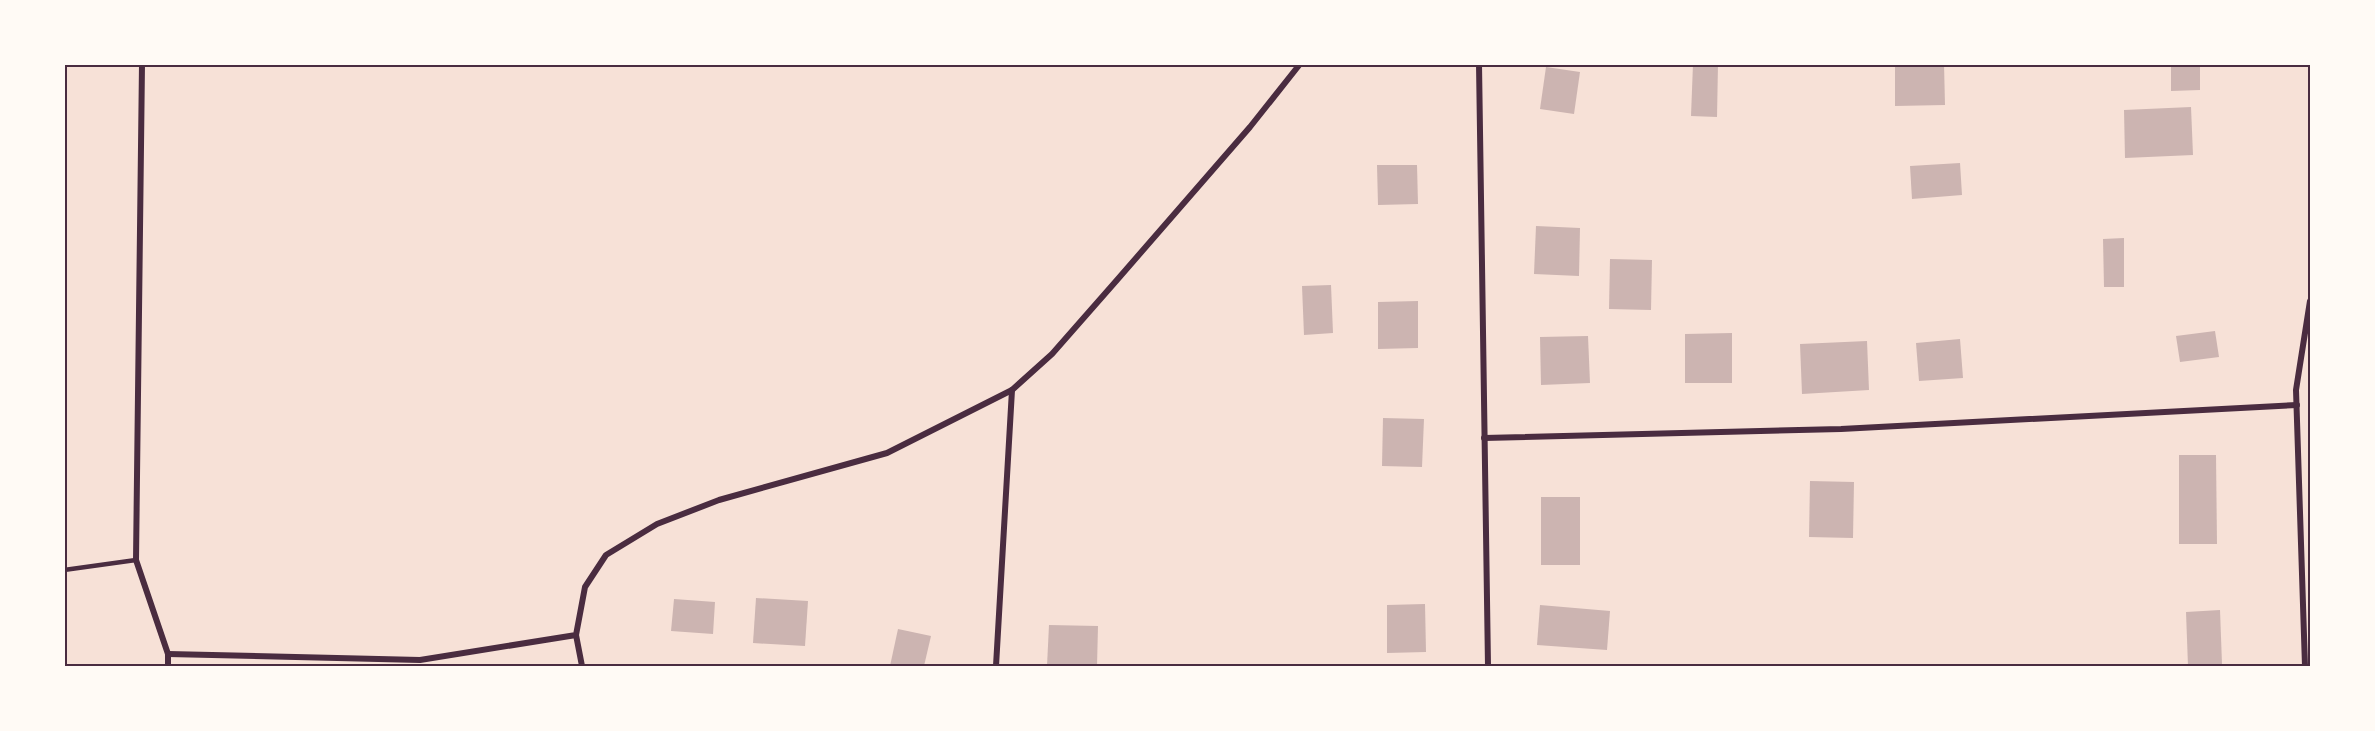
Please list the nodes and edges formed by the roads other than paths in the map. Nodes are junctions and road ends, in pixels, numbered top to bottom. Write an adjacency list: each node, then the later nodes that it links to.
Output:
1 (142, 64): 8 (street)
2 (1300, 64): 5 (street)
3 (1479, 64): 7 (street)
4 (2310, 301): 6 (street)
5 (1012, 390): 10 (street); 14 (street)
6 (2297, 405): 7 (street); 16 (street)
7 (1485, 438): 15 (street)
8 (136, 560): 9 (lane); 11 (street)
9 (64, 570)
10 (576, 635): 11 (street); 13 (street)
11 (168, 654): 12 (street)
12 (168, 666)
13 (582, 666)
14 (996, 666)
15 (1488, 666)
16 (2305, 666)

